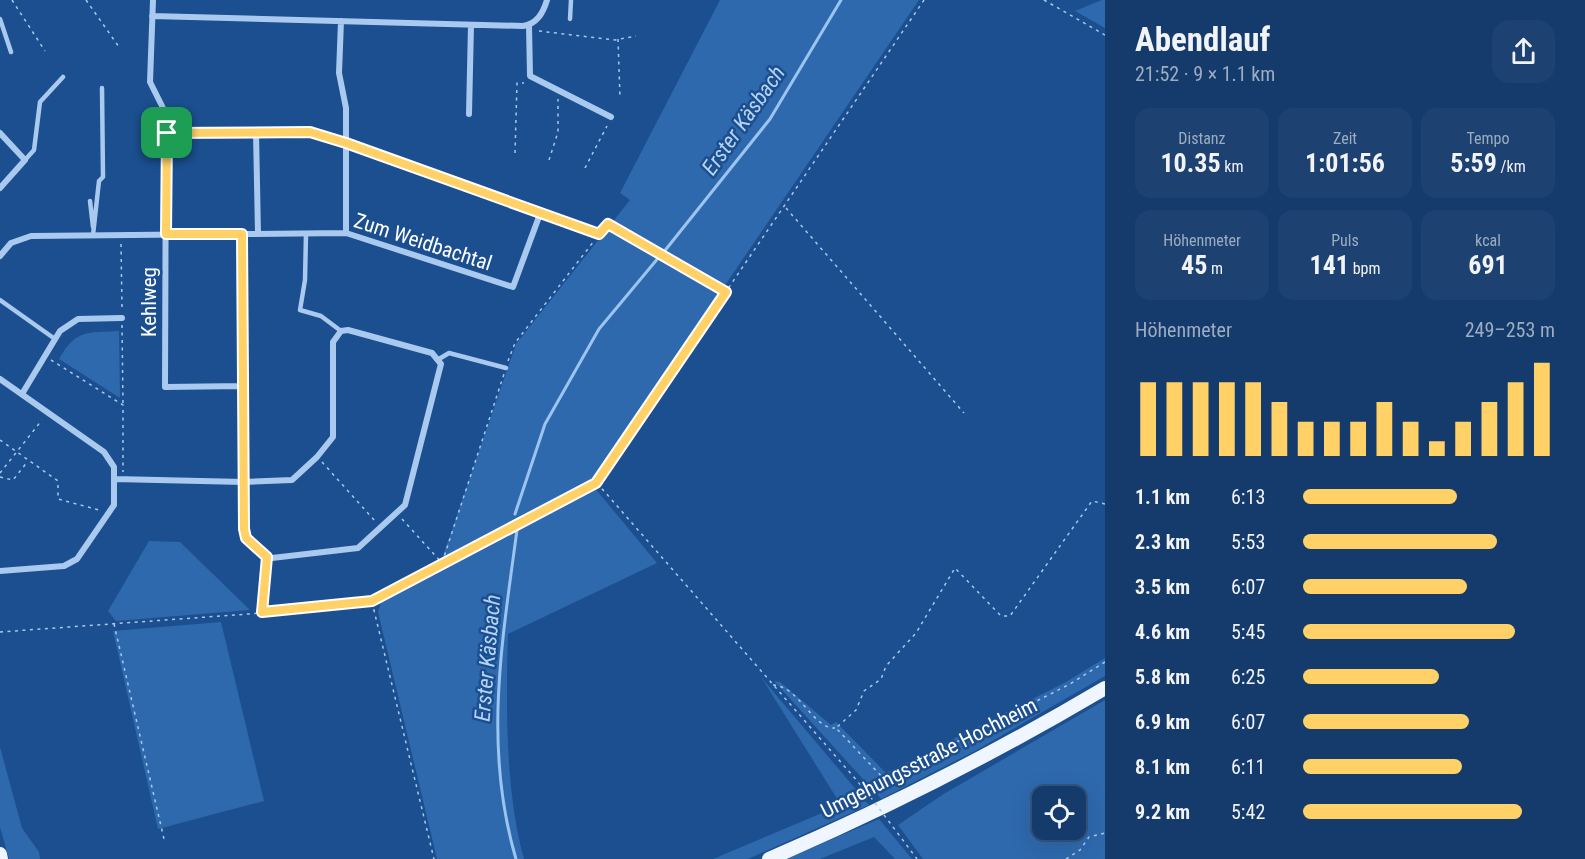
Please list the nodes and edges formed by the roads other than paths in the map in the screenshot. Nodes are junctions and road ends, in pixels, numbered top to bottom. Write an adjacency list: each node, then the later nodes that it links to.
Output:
1 (153, 0): 4 (street, Kehlweg)
2 (547, 0): 9 (street)
3 (571, 0): 6 (lane)
4 (152, 16): 7 (street); 17 (street, Kehlweg)
5 (0, 19): 10 (lane)
6 (570, 19)
7 (341, 21): 8 (street); 18 (street)
8 (471, 25): 9 (street); 13 (street)
9 (529, 25): 14 (street)
10 (10, 52)
11 (63, 77): 19 (lane)
12 (102, 88): 24 (lane)
13 (469, 114)
14 (611, 117)
15 (256, 132): 17 (street); 18 (street); 28 (street)
16 (0, 133): 19 (street)
17 (167, 133): 26 (street, Kehlweg)
18 (346, 143): 22 (street); 25 (street)
19 (25, 160): 20 (street)
20 (0, 188)
21 (90, 201): 24 (lane)
22 (540, 214): 23 (street); 25 (street, Zum Weidbachtal)
23 (608, 224)
24 (93, 227): 30 (lane)
25 (346, 233): 29 (street, Zum Weidbachtal)
26 (166, 234): 27 (street, Zum Weidbachtal); 30 (street, Zum Weidbachtal); 41 (street, Kehlweg)
27 (242, 234): 28 (street, Zum Weidbachtal); 41 (street)
28 (258, 234): 29 (street, Zum Weidbachtal)
29 (306, 234): 36 (lane)
30 (93, 236): 32 (street, Zum Weidbachtal)
31 (0, 240): 32 (street)
32 (6, 246): 33 (street)
33 (0, 256)
34 (0, 300): 37 (lane)
35 (122, 318): 37 (street)
36 (341, 331): 38 (street); 44 (street)
37 (55, 339): 42 (street)
38 (440, 359): 39 (lane); 44 (street)
39 (506, 368)
40 (0, 379): 42 (street)
41 (243, 386): 44 (street)
42 (22, 394): 43 (street)
43 (114, 479): 44 (street); 45 (street)
44 (244, 482)
45 (0, 571)
46 (1105, 688): 49 (main road, Umgehungsstraße Hochheim)
47 (0, 854): 48 (main road)
48 (1, 859)
49 (769, 859)

